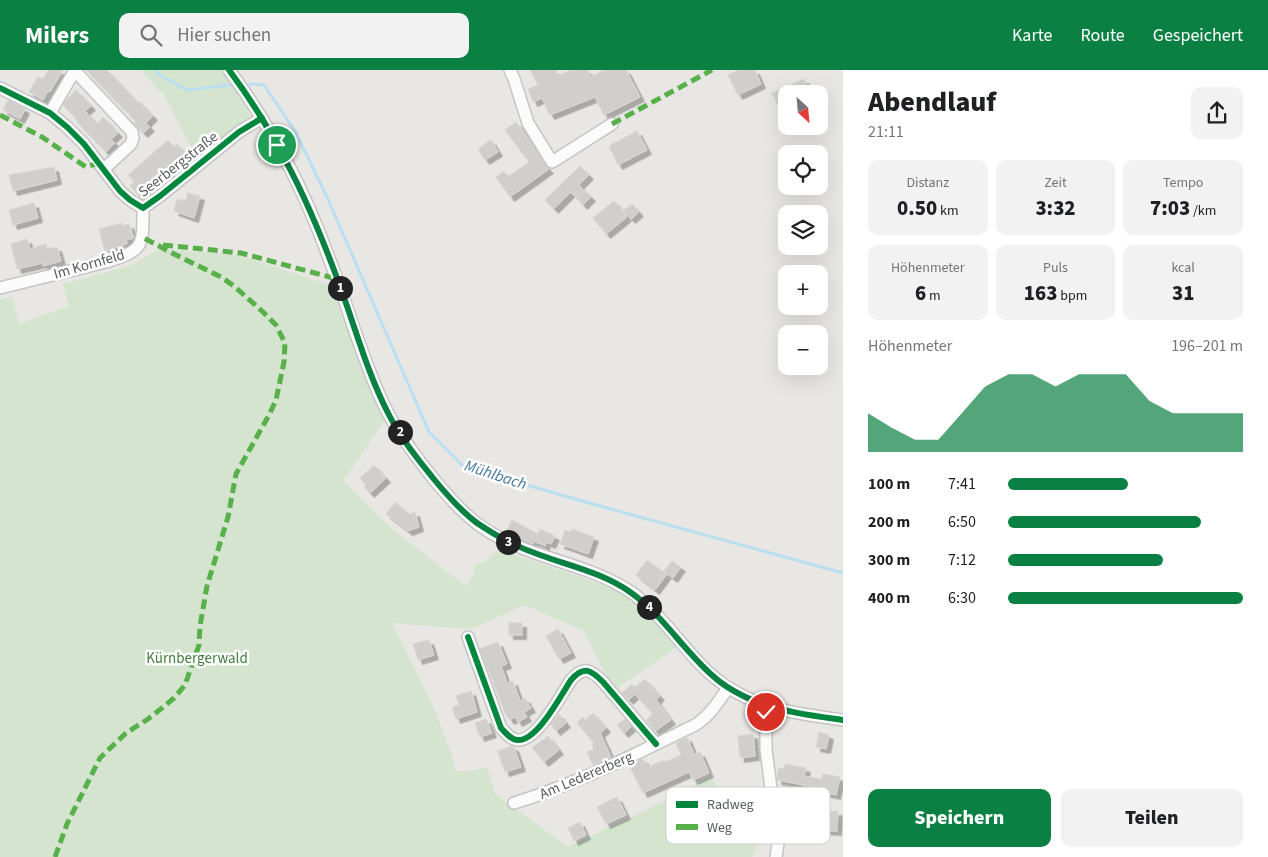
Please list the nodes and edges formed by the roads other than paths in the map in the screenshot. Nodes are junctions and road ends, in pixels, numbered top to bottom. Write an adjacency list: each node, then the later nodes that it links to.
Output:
1 (229, 70): 6 (street)
2 (510, 70): 7 (street)
3 (75, 71): 5 (street); 8 (street)
4 (0, 88): 5 (street, Seerbergstraße)
5 (50, 113): 8 (street, Seerbergstraße)
6 (262, 118): 9 (street, Seerbergstraße); 12 (street)
7 (612, 124)
8 (104, 169): 9 (street, Seerbergstraße)
9 (143, 208): 10 (street, Im Kornfeld)
10 (0, 288)
11 (468, 637): 15 (street)
12 (728, 688): 13 (street); 15 (street, Am Ledererberg)
13 (767, 706): 14 (street); 16 (street)
14 (843, 720)
15 (656, 744): 17 (street, Am Ledererberg)
16 (771, 787)
17 (514, 803)
18 (778, 844): 19 (street)
19 (776, 857)

